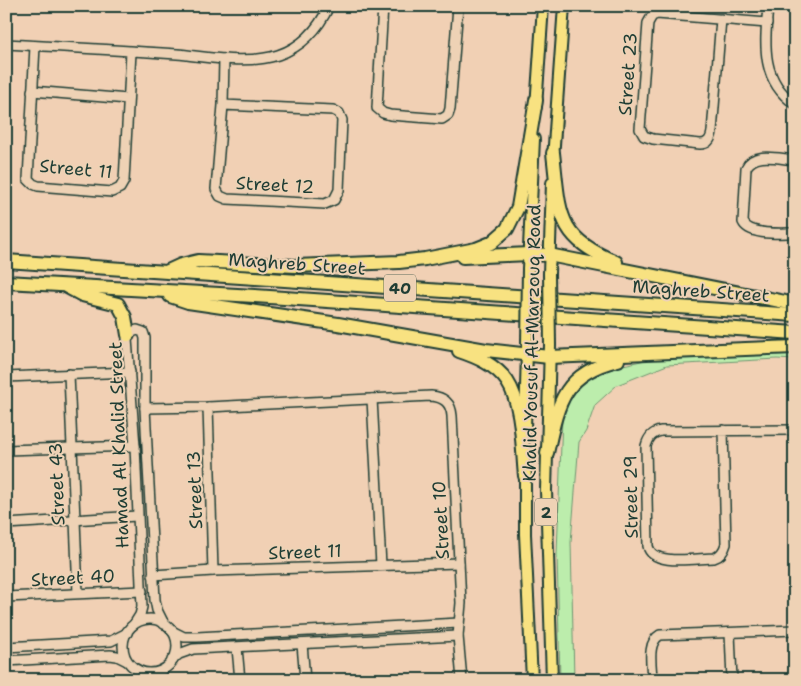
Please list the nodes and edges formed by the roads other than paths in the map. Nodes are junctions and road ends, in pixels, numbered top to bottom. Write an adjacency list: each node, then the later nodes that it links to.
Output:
1 (329, 6): 12 (street)
2 (383, 6): 3 (street)
3 (458, 6)
4 (543, 6): 15 (main road, Khalid Yousuf Al-Marzouq Road / 2)
5 (564, 6): 18 (main road, Khalid Yousuf Al-Marzouq Road / 2)
6 (768, 6): 8 (street)
7 (721, 19): 7 (street, Street 23); 8 (street, Street 23)
8 (767, 23): 17 (street)
9 (6, 44): 10 (street)
10 (35, 46): 11 (street); 13 (street, Street 11)
11 (131, 52): 12 (street); 14 (street, Street 11)
12 (224, 59): 16 (street, Street 12)
13 (32, 90): 14 (street); 14 (street, Street 11)
14 (128, 99)
15 (536, 100): 21 (main road, Khalid Yousuf Al-Marzouq Road / 2); 23 (highway)
16 (223, 104): 16 (street, Street 12)
17 (795, 104)
18 (553, 153): 22 (main road, Khalid Yousuf Al-Marzouq Road / 2); 26 (highway)
19 (795, 160): 20 (street)
20 (795, 233)
21 (529, 254): 22 (highway); 23 (highway); 36 (main road, Khalid Yousuf Al-Marzouq Road / 2, bridge)
22 (549, 255): 26 (highway); 37 (main road, Khalid Yousuf Al-Marzouq Road / 2, bridge)
23 (425, 258): 25 (highway)
24 (6, 261): 25 (highway, Maghreb Street / 40)
25 (166, 272): 31 (highway, Maghreb Street / 40)
26 (644, 273): 30 (highway)
27 (6, 282): 28 (highway, Maghreb Street / 40)
28 (63, 284): 29 (highway, Maghreb Street / 40); 33 (highway)
29 (163, 291): 32 (highway, Maghreb Street / 40); 34 (highway)
30 (795, 304)
31 (795, 315)
32 (795, 333)
33 (128, 335): 39 (street, Hamad Al Khalid Street); 44 (street, Hamad Al Khalid Street)
34 (426, 340): 36 (highway); 53 (highway)
35 (795, 347): 38 (highway)
36 (527, 350): 37 (highway); 53 (main road, Khalid Yousuf Al-Marzouq Road / 2)
37 (550, 351): 38 (highway); 50 (main road, Khalid Yousuf Al-Marzouq Road / 2)
38 (651, 353): 50 (highway)
39 (130, 372): 40 (street); 47 (street, Hamad Al Khalid Street)
40 (69, 374): 41 (street); 48 (street, Street 43)
41 (6, 377)
42 (372, 399): 43 (street); 59 (street, Street 10); 60 (street)
43 (208, 407): 44 (street); 61 (street, Street 13)
44 (145, 408): 51 (street, Hamad Al Khalid Street)
45 (723, 430): 45 (street, Street 29); 46 (street, Street 29)
46 (795, 430)
47 (135, 446): 48 (street); 52 (street, Hamad Al Khalid Street)
48 (71, 447): 49 (street); 57 (street, Street 43)
49 (6, 450)
50 (547, 453): 97 (main road, Khalid Yousuf Al-Marzouq Road / 2)
51 (148, 470): 52 (street); 54 (street, Hamad Al Khalid Street)
52 (136, 471): 55 (street, Hamad Al Khalid Street)
53 (525, 476): 96 (main road, Khalid Yousuf Al-Marzouq Road / 2)
54 (149, 488): 55 (street); 62 (street, Hamad Al Khalid Street)
55 (136, 489): 56 (street, Hamad Al Khalid Street)
56 (137, 516): 57 (street); 63 (street, Hamad Al Khalid Street)
57 (74, 520): 58 (street); 64 (street, Street 43)
58 (6, 524)
59 (459, 563): 60 (street, Street 11); 67 (street, Street 10)
60 (381, 565): 61 (street, Street 11)
61 (213, 571): 62 (street, Street 11)
62 (153, 575): 68 (street, Hamad Al Khalid Street)
63 (142, 590): 64 (street, Street 40); 66 (street, Hamad Al Khalid Street)
64 (78, 594): 65 (street, Street 40)
65 (6, 597)
66 (135, 623): 68 (street); 73 (street)
67 (459, 623): 70 (street); 75 (street, Street 10)
68 (164, 624): 72 (street)
69 (339, 629): 70 (street); 76 (street); 78 (street)
70 (353, 629): 79 (street)
71 (795, 630): 74 (street)
72 (172, 631): 76 (street); 89 (street)
73 (127, 632): 77 (street); 88 (street)
74 (730, 633): 98 (street); 99 (street)
75 (458, 636): 79 (street); 95 (street, Street 10)
76 (197, 637): 84 (street)
77 (101, 641): 81 (street); 85 (street)
78 (338, 642): 79 (street); 80 (street)
79 (353, 642)
80 (302, 644): 83 (street); 94 (street)
81 (29, 645): 82 (street); 86 (street)
82 (8, 646): 87 (street)
83 (238, 648): 84 (street); 93 (street)
84 (196, 649): 89 (street)
85 (101, 655): 86 (street); 88 (street)
86 (27, 660): 87 (street)
87 (7, 661)
88 (127, 661): 90 (street)
89 (171, 662): 90 (street); 92 (street)
90 (138, 670): 91 (street)
91 (145, 680)
92 (163, 680)
93 (240, 680)
94 (305, 680)
95 (462, 680)
96 (532, 680)
97 (552, 680)
98 (652, 680)
99 (732, 680)

